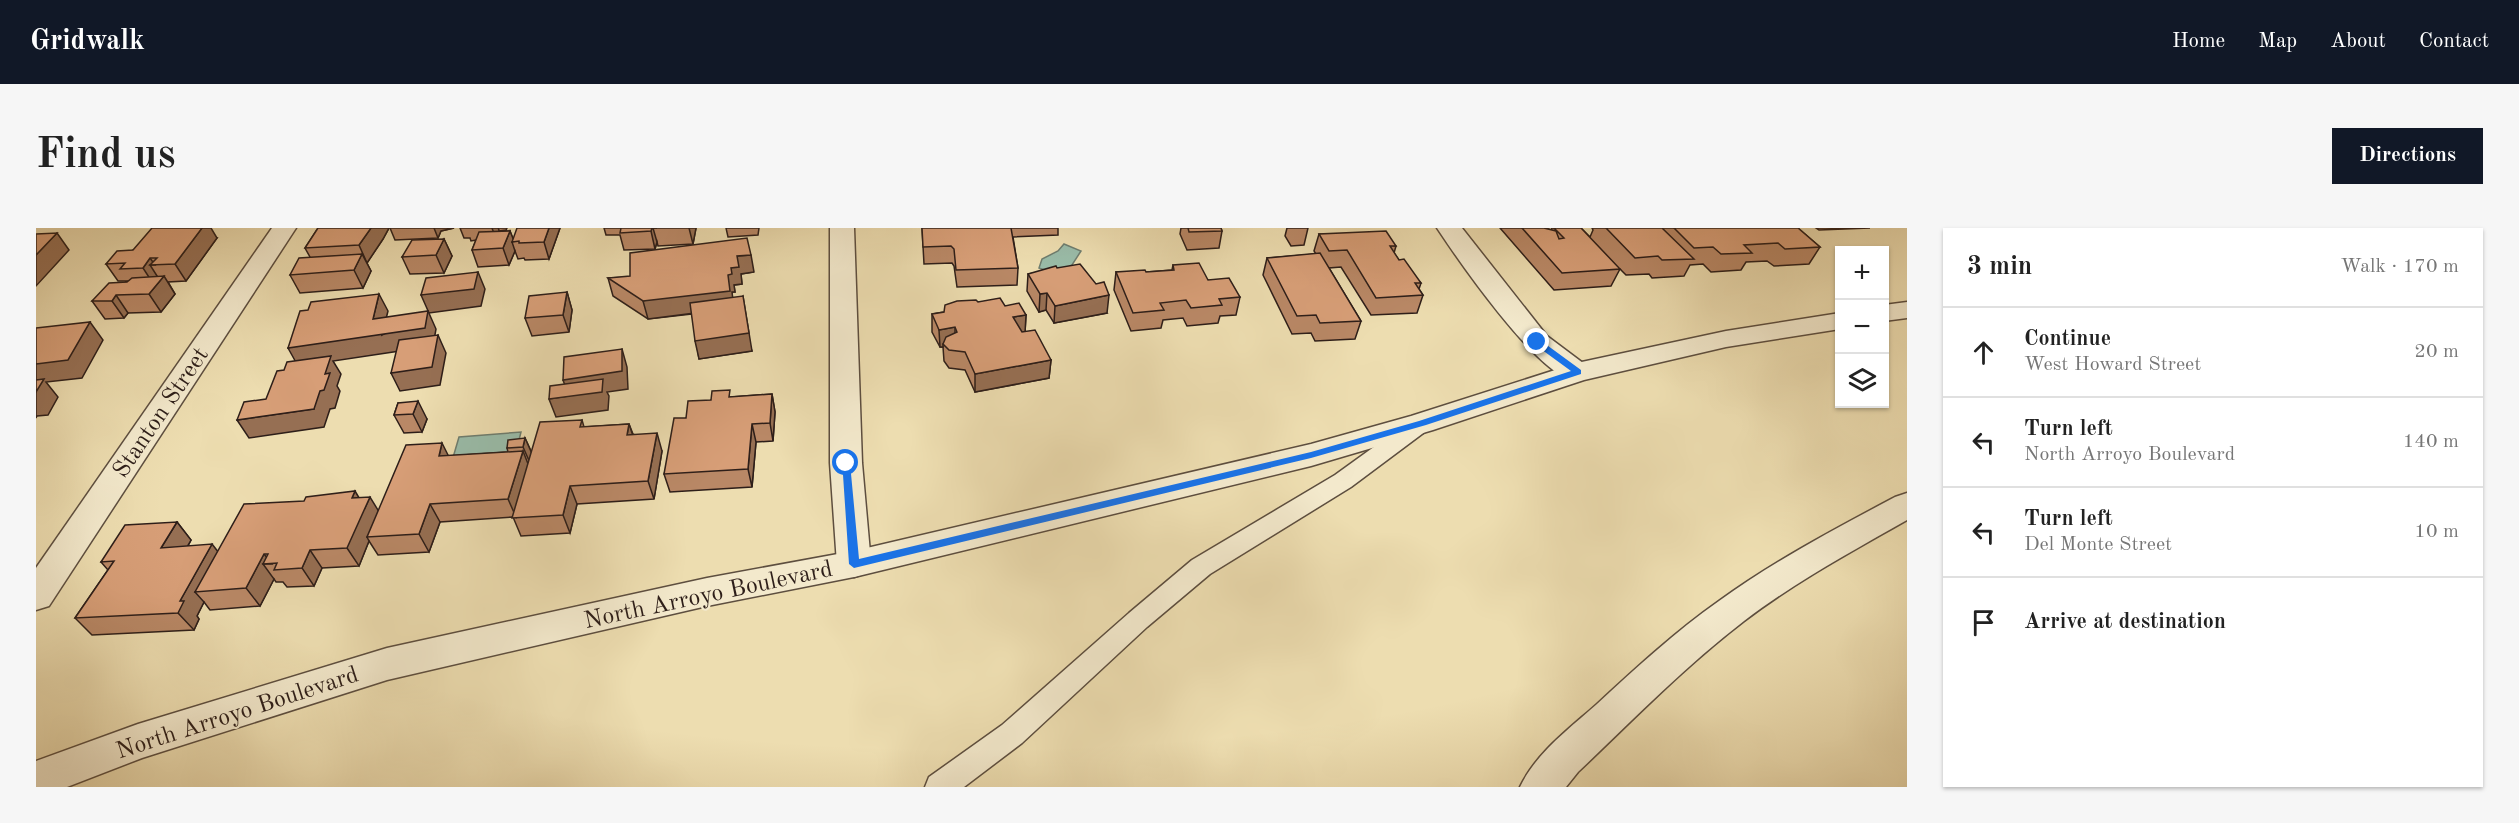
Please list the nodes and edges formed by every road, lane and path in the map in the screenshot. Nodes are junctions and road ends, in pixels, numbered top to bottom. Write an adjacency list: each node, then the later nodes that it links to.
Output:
1 (284, 228): 11 (street, Stanton Street)
2 (842, 228): 10 (street)
3 (1449, 228): 7 (street)
4 (1907, 309): 5 (street)
5 (1889, 312)
6 (1835, 322): 7 (street, North Arroyo Boulevard)
7 (1578, 372): 8 (street, North Arroyo Boulevard)
8 (1422, 423): 10 (street, North Arroyo Boulevard); 13 (lane)
9 (1907, 506): 14 (street)
10 (854, 564): 12 (street, North Arroyo Boulevard)
11 (36, 596)
12 (36, 780)
13 (940, 787)
14 (1541, 787)

